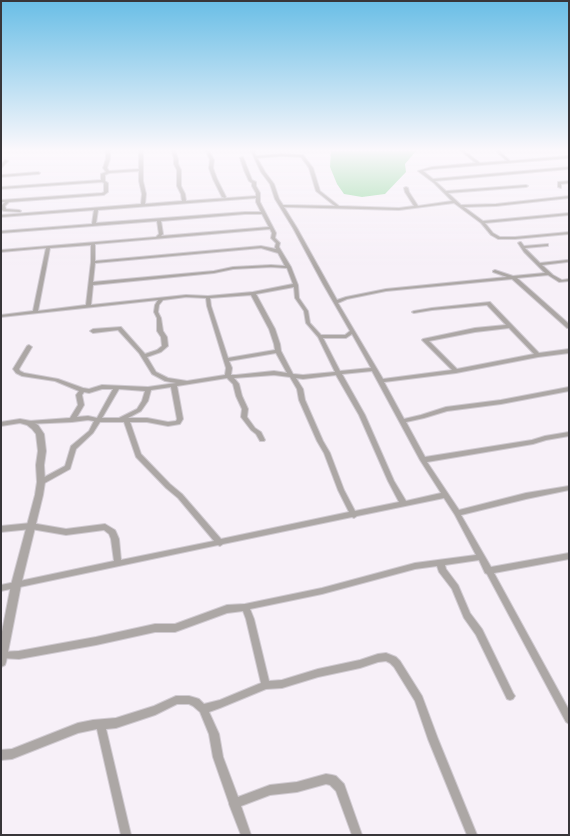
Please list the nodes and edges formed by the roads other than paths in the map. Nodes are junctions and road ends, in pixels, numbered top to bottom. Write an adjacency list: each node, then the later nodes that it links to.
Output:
1 (106, 190): 18 (street)
2 (143, 190): 22 (street)
3 (181, 190): 20 (street)
4 (221, 190): 12 (street)
5 (256, 190): 16 (street)
6 (274, 190): 23 (street)
7 (318, 190): 25 (street)
8 (406, 190): 26 (street)
9 (472, 190): 10 (street)
10 (445, 192): 21 (street)
11 (1, 197): 18 (street)
12 (224, 197): 15 (street); 17 (street)
13 (569, 197): 14 (street)
14 (564, 198): 19 (street); 24 (street)
15 (231, 199): 16 (street); 17 (street)
16 (258, 199): 28 (street)
17 (218, 200): 20 (street)
18 (4, 201): 29 (street)
19 (569, 201)
20 (183, 202): 22 (street)
21 (455, 202): 24 (street); 26 (street)
22 (143, 205): 27 (street)
23 (282, 206): 25 (street); 60 (street)
24 (460, 206): 33 (street)
25 (338, 207): 26 (street)
26 (417, 207)
27 (96, 209): 29 (street); 34 (street)
28 (264, 213): 32 (street); 35 (street)
29 (26, 214): 31 (street)
30 (568, 215): 33 (street)
31 (1, 216)
32 (159, 220): 34 (street); 38 (street)
33 (482, 222): 37 (street)
34 (94, 225): 36 (street)
35 (271, 228): 38 (street); 45 (street)
36 (1, 232)
37 (569, 233)
38 (158, 237): 39 (street)
39 (93, 243): 43 (street); 48 (street)
40 (520, 243): 42 (street)
41 (547, 245): 42 (street)
42 (524, 246): 49 (street)
43 (48, 247): 44 (street); 62 (street)
44 (2, 251): 46 (street)
45 (280, 253): 48 (street); 50 (street)
46 (1, 257)
47 (567, 261): 49 (street)
48 (94, 262): 55 (street)
49 (538, 264): 52 (street)
50 (286, 265): 55 (street); 56 (street)
51 (495, 271): 53 (street)
52 (549, 274): 53 (street); 54 (street)
53 (514, 278): 60 (street); 66 (street)
54 (569, 280)
55 (91, 284): 61 (street)
56 (295, 286): 57 (street); 69 (street)
57 (253, 293): 58 (street); 71 (street)
58 (208, 296): 59 (street); 75 (street)
59 (157, 301): 61 (street); 74 (street)
60 (336, 302): 68 (street)
61 (88, 307): 62 (street)
62 (35, 312): 64 (street)
63 (414, 312): 65 (street)
64 (1, 316)
65 (510, 326): 73 (street); 77 (street)
66 (569, 326)
67 (93, 330): 74 (street)
68 (353, 331): 69 (street); 76 (street)
69 (320, 337): 78 (street)
70 (29, 347): 87 (street)
71 (278, 351): 75 (street); 80 (street)
72 (569, 351): 73 (street)
73 (538, 354): 77 (street)
74 (144, 356): 82 (street)
75 (226, 360): 79 (street)
76 (374, 369): 78 (street); 81 (street)
77 (456, 371): 81 (street)
78 (338, 373): 80 (street); 101 (street)
79 (228, 376): 80 (street); 82 (street); 96 (street)
80 (292, 376): 103 (street)
81 (381, 381): 92 (street)
82 (189, 382): 83 (street)
83 (174, 386): 85 (street); 91 (street)
84 (117, 388): 85 (street); 87 (street); 89 (street)
85 (148, 389): 90 (street)
86 (569, 389): 92 (street)
87 (82, 390): 88 (street)
88 (72, 420): 89 (street); 93 (street)
89 (99, 420): 90 (street); 98 (street)
90 (118, 420): 91 (street)
91 (127, 421): 106 (street)
92 (403, 421): 97 (street)
93 (29, 423): 94 (street); 98 (street)
94 (1, 424)
95 (569, 434): 97 (street)
96 (262, 440)
97 (423, 460): 100 (street)
98 (41, 482): 104 (street)
99 (569, 488): 102 (street)
100 (445, 495): 101 (street); 102 (street)
101 (404, 504): 103 (street)
102 (457, 513): 107 (street)
103 (354, 515): 106 (street)
104 (32, 526): 105 (street); 110 (street); 112 (street)
105 (1, 529)
106 (220, 543): 110 (street)
107 (481, 556): 109 (street); 111 (street)
108 (569, 556): 111 (street)
109 (440, 562): 114 (street); 117 (street)
110 (118, 563): 112 (street)
111 (488, 571): 119 (street)
112 (16, 585): 113 (street); 115 (street)
113 (1, 588)
114 (245, 607): 115 (street); 116 (street)
115 (2, 659)
116 (266, 685): 118 (street); 126 (street)
117 (510, 696)
118 (203, 709): 120 (street); 122 (street)
119 (569, 719)
120 (100, 725): 121 (street); 123 (street)
121 (1, 755)
122 (234, 804): 124 (street); 125 (street)
123 (126, 835)
124 (246, 835)
125 (357, 835)
126 (472, 835)

